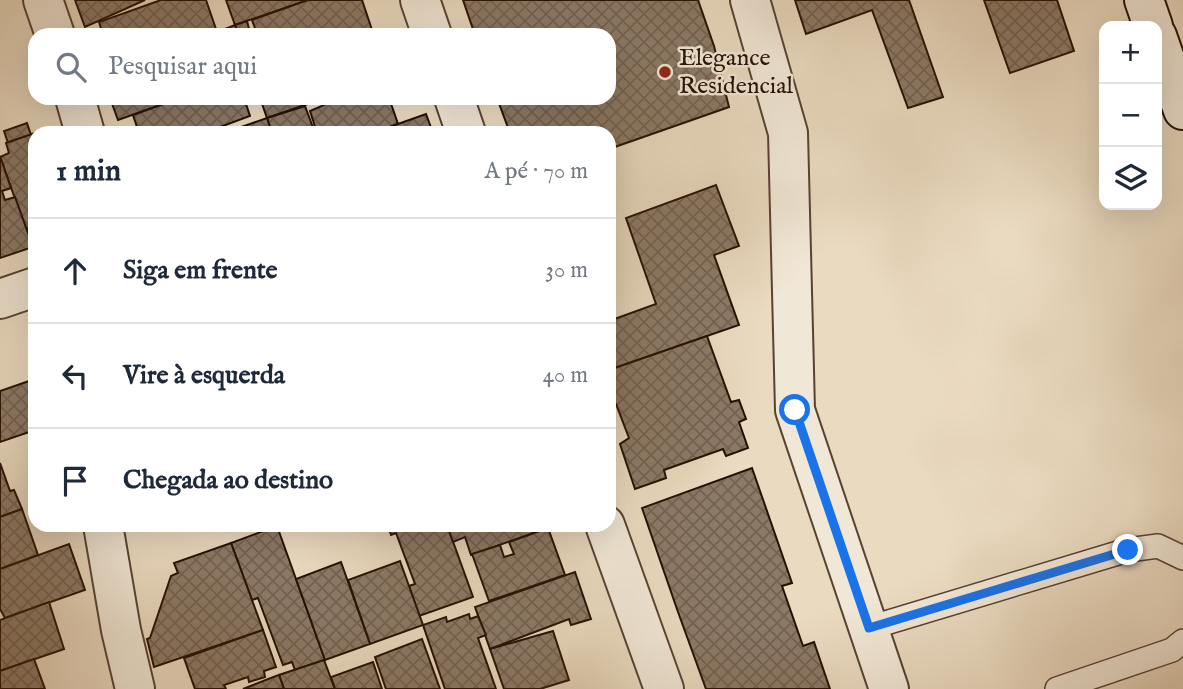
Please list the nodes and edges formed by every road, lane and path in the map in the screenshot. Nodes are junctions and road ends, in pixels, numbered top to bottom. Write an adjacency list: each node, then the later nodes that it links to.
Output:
1 (43, 0): 6 (street)
2 (420, 0): 7 (street)
3 (750, 0): 19 (street)
4 (1144, 0): 5 (street)
5 (1151, 21)
6 (53, 28)
7 (430, 28)
8 (1162, 50): 11 (street)
9 (77, 105): 12 (street)
10 (456, 105): 13 (street)
11 (1183, 110)
12 (83, 126)
13 (464, 126)
14 (28, 289): 15 (street)
15 (0, 299)
16 (113, 532): 21 (street)
17 (608, 532): 22 (street)
18 (1183, 558): 19 (lane)
19 (869, 628): 23 (street)
20 (1183, 641): 24 (lane)
21 (135, 689)
22 (664, 689)
23 (889, 689)
24 (1057, 689)

